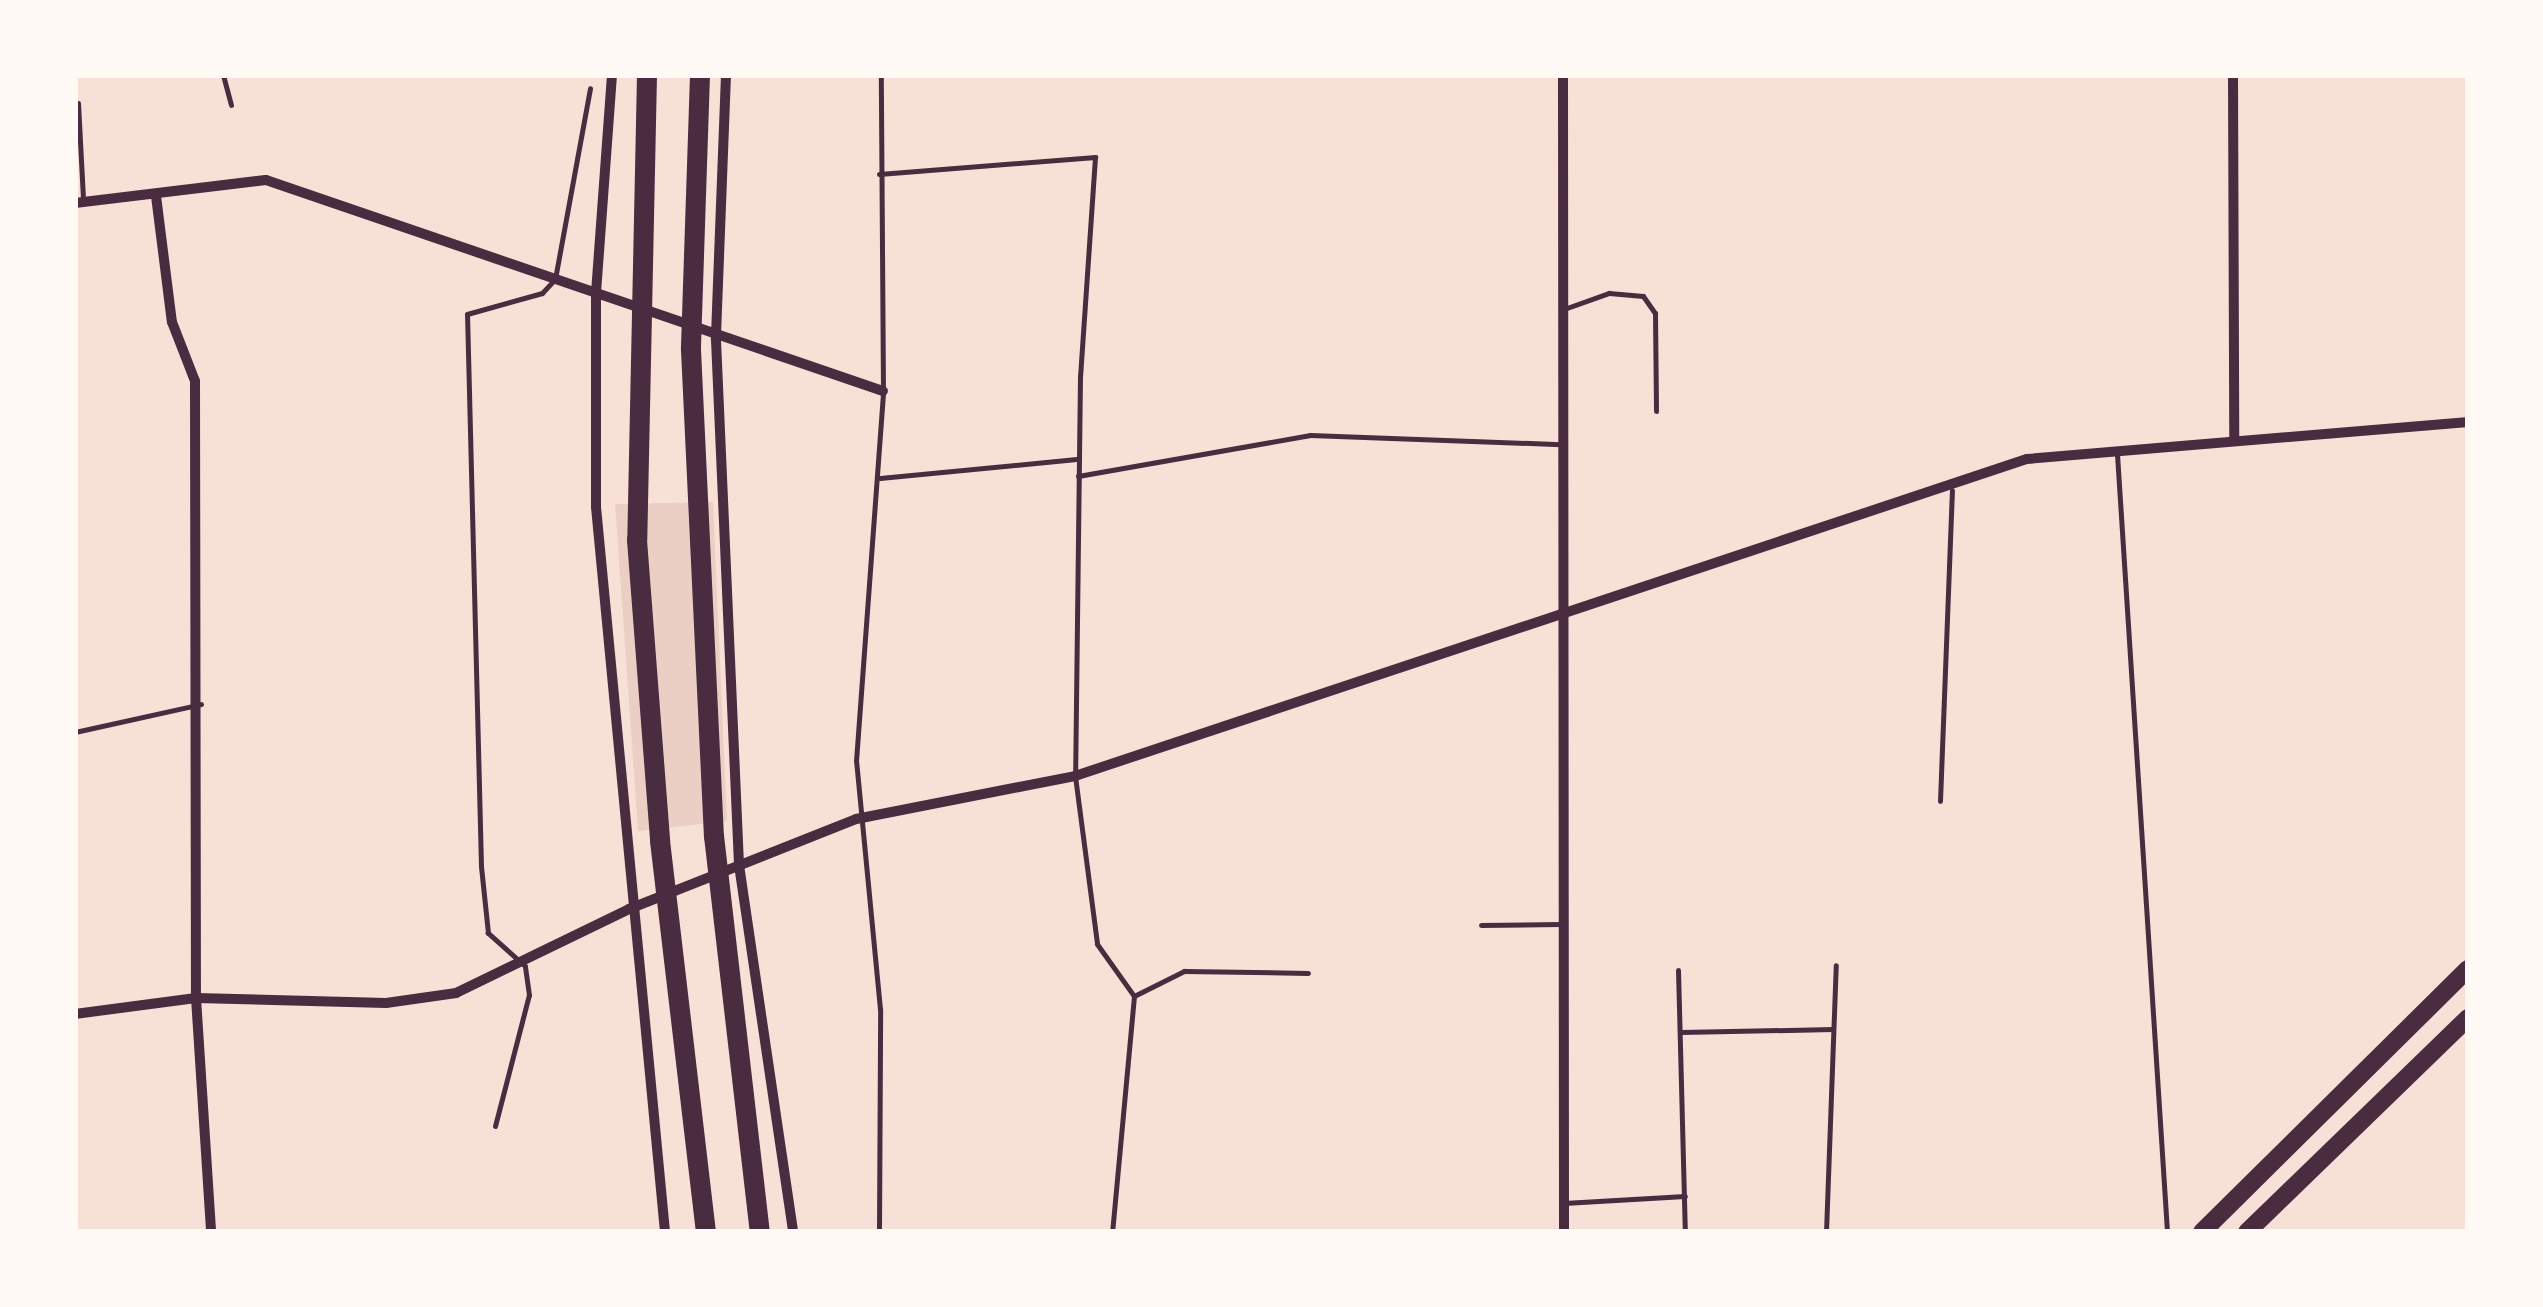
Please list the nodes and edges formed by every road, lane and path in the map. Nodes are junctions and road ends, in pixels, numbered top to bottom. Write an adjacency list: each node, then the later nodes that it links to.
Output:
1 (224, 75): 11 (lane)
2 (612, 75): 16 (street)
3 (647, 75): 55 (highway)
4 (700, 75): 56 (highway)
5 (726, 75): 18 (street)
6 (881, 75): 12 (lane)
7 (1563, 75): 17 (street)
8 (2233, 75): 22 (street)
9 (590, 88): 15 (lane)
10 (78, 103): 14 (lane)
11 (232, 105)
12 (879, 174): 19 (lane); 25 (lane)
13 (156, 196): 14 (street); 15 (street); 30 (street)
14 (79, 203)
15 (555, 280): 16 (street); 39 (lane)
16 (596, 294): 18 (street); 36 (street)
17 (1564, 309): 20 (lane); 23 (street)
18 (716, 340): 19 (street); 35 (street)
19 (883, 392): 27 (lane)
20 (1656, 411)
21 (2468, 422): 22 (street)
22 (2234, 439): 24 (street)
23 (1564, 444): 26 (lane); 29 (street)
24 (2116, 450): 28 (street); 63 (lane)
25 (1079, 459): 26 (lane); 27 (lane)
26 (1078, 476): 32 (lane)
27 (880, 478): 34 (lane)
28 (1952, 490): 29 (street); 33 (lane)
29 (1564, 618): 32 (street); 37 (street)
30 (201, 704): 31 (lane); 45 (street)
31 (75, 732)
32 (1076, 776): 34 (street); 44 (lane)
33 (1940, 801)
34 (856, 819): 35 (street); 58 (lane)
35 (739, 865): 36 (street); 57 (street)
36 (630, 909): 39 (street); 54 (street)
37 (1564, 924): 38 (lane); 52 (street)
38 (1481, 926)
39 (525, 966): 45 (street); 50 (lane)
40 (1836, 966): 48 (lane)
41 (2468, 969): 64 (main road)
42 (1678, 970): 49 (lane)
43 (1308, 973): 44 (lane)
44 (1134, 996): 59 (lane)
45 (196, 998): 46 (street); 53 (street)
46 (75, 1014)
47 (2468, 1018): 65 (main road)
48 (1833, 1029): 49 (lane); 62 (lane)
49 (1680, 1032): 51 (lane)
50 (495, 1126)
51 (1684, 1196): 52 (lane); 61 (lane)
52 (1564, 1203): 60 (street)
53 (211, 1232)
54 (665, 1232)
55 (706, 1232)
56 (760, 1232)
57 (793, 1232)
58 (879, 1232)
59 (1112, 1232)
60 (1564, 1232)
61 (1686, 1232)
62 (1826, 1232)
63 (2168, 1232)
64 (2202, 1232)
65 (2247, 1232)

